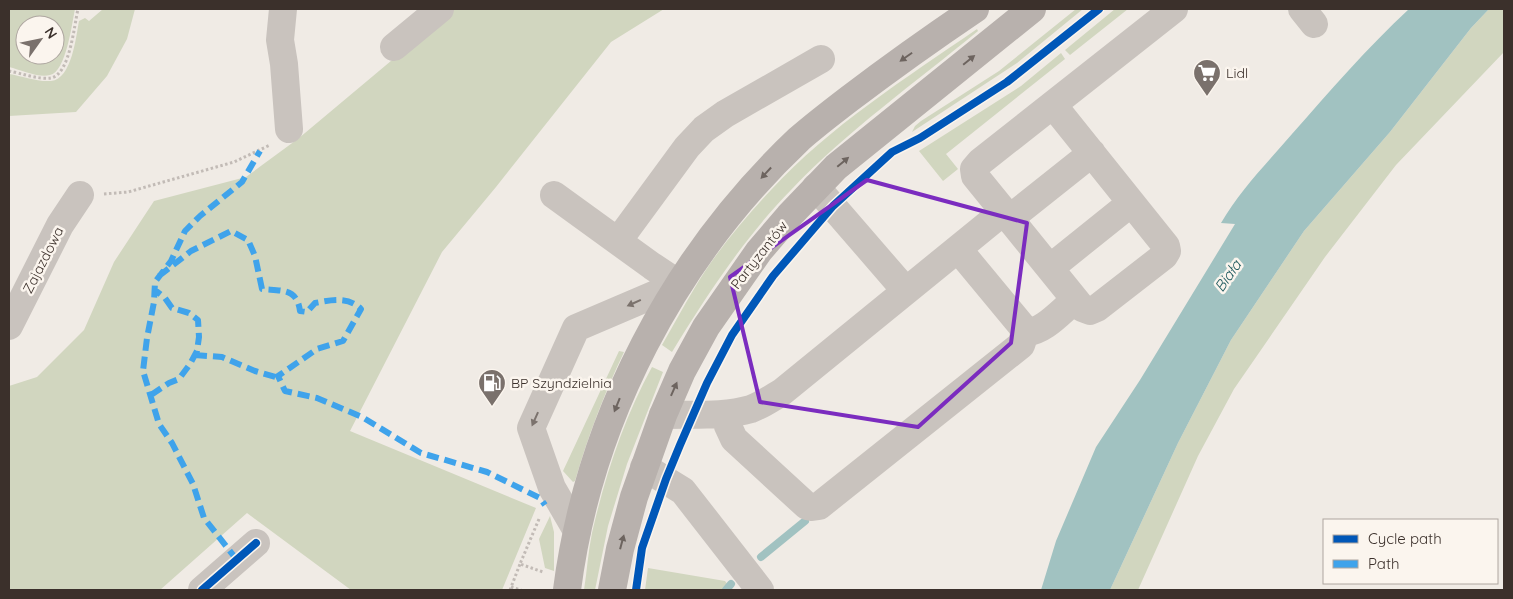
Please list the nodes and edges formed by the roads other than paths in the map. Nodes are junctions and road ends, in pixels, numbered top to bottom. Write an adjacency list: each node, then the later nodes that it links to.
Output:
1 (284, 9): 9 (street)
2 (440, 9): 6 (street)
3 (974, 9): 19 (main road, one-way to 19)
4 (1032, 9): 11 (main road, Partyzantów, one-way to 4)
5 (1174, 9): 8 (street)
6 (394, 47)
7 (821, 59): 16 (street)
8 (1053, 105): 10 (street); 15 (street)
9 (289, 129)
10 (1092, 153): 14 (street); 15 (street)
11 (816, 187): 20 (street); 25 (main road, Partyzantów, one-way to 11)
12 (80, 195): 22 (street, Zajazdowa)
13 (554, 195): 16 (street)
14 (1131, 203): 18 (street); 21 (street)
15 (1006, 215): 17 (street); 18 (street)
16 (618, 241): 19 (street)
17 (958, 249): 20 (street); 23 (street)
18 (1050, 268): 21 (street)
19 (679, 284): 27 (main road, one-way to 27); 27 (street, one-way to 27)
20 (906, 291): 24 (street)
21 (1075, 300): 23 (street)
22 (9, 326)
23 (1025, 333): 24 (street)
24 (727, 414): 25 (street)
25 (663, 415): 26 (main road, Partyzantów)
26 (644, 467): 31 (main road, Partyzantów, one-way to 26); 32 (street)
27 (577, 531): 30 (main road)
28 (256, 543): 29 (street)
29 (202, 590)
30 (567, 590)
31 (612, 590)
32 (760, 590)

